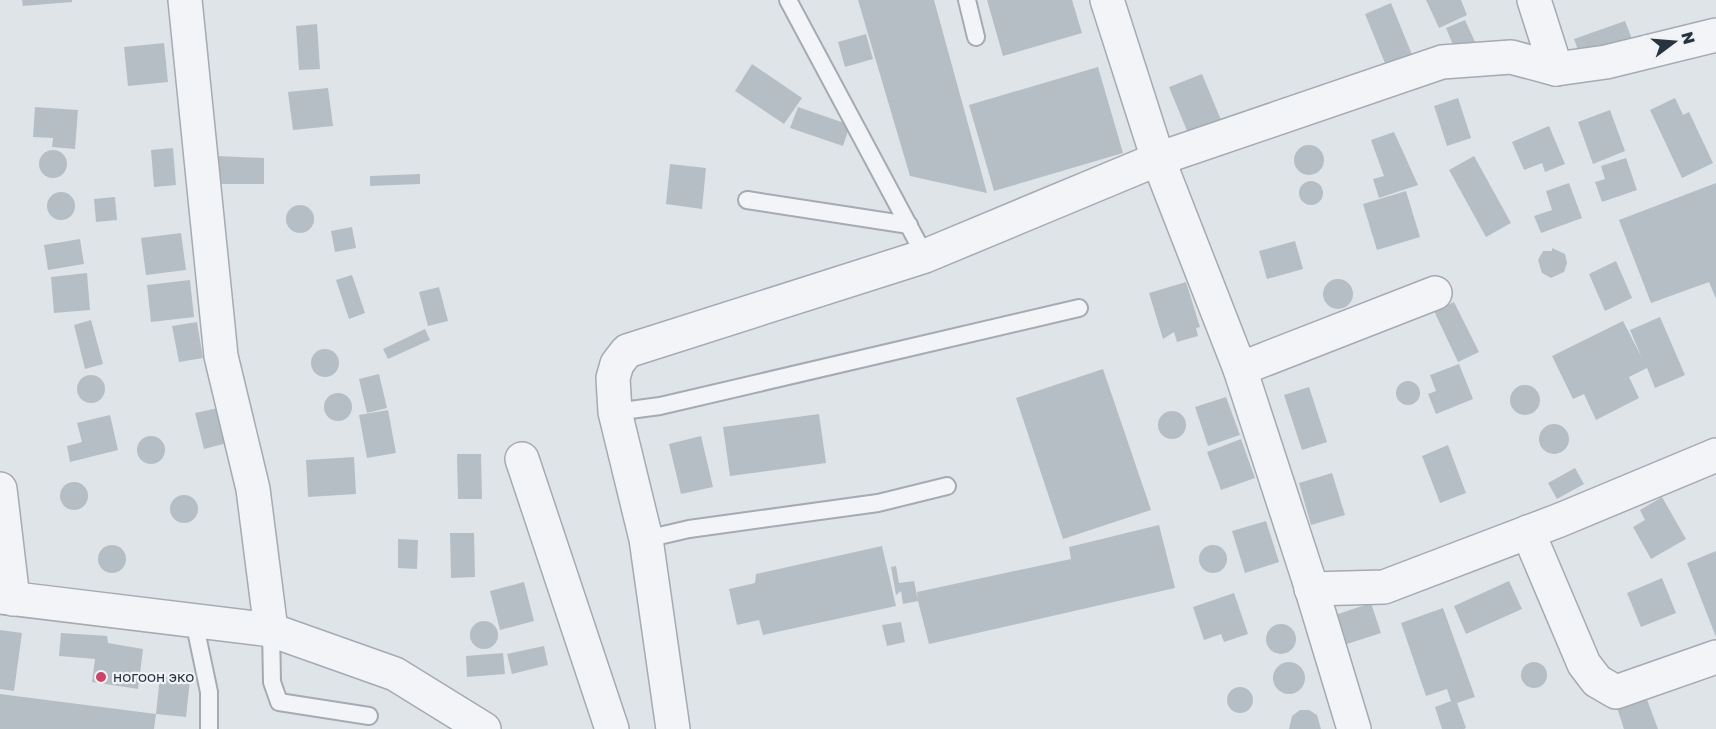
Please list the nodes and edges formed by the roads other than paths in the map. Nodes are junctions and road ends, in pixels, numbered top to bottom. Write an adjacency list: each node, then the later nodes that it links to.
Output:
1 (185, 0): 26 (street)
2 (788, 0): 11 (lane)
3 (967, 0): 7 (lane)
4 (1107, 0): 9 (street)
5 (1534, 0): 8 (street)
6 (1716, 35): 8 (street)
7 (976, 37)
8 (1556, 69): 9 (street)
9 (1158, 159): 12 (street); 15 (street)
10 (747, 200): 11 (lane)
11 (909, 225): 12 (lane)
12 (925, 256): 16 (street)
13 (1435, 293): 15 (street)
14 (1079, 308): 16 (lane)
15 (1239, 369): 23 (street)
16 (615, 412): 22 (street)
17 (1716, 455): 21 (street)
18 (522, 459): 32 (street)
19 (947, 486): 22 (lane)
20 (0, 489): 24 (street)
21 (1528, 532): 23 (street); 27 (street)
22 (646, 539): 33 (street)
23 (1311, 589): 34 (street)
24 (7, 598): 25 (street)
25 (194, 621): 26 (street); 29 (lane)
26 (271, 630): 28 (lane); 31 (street)
27 (1716, 657)
28 (369, 716)
29 (210, 722): 30 (lane)
30 (224, 729)
31 (484, 729)
32 (612, 729)
33 (673, 729)
34 (1354, 729)

